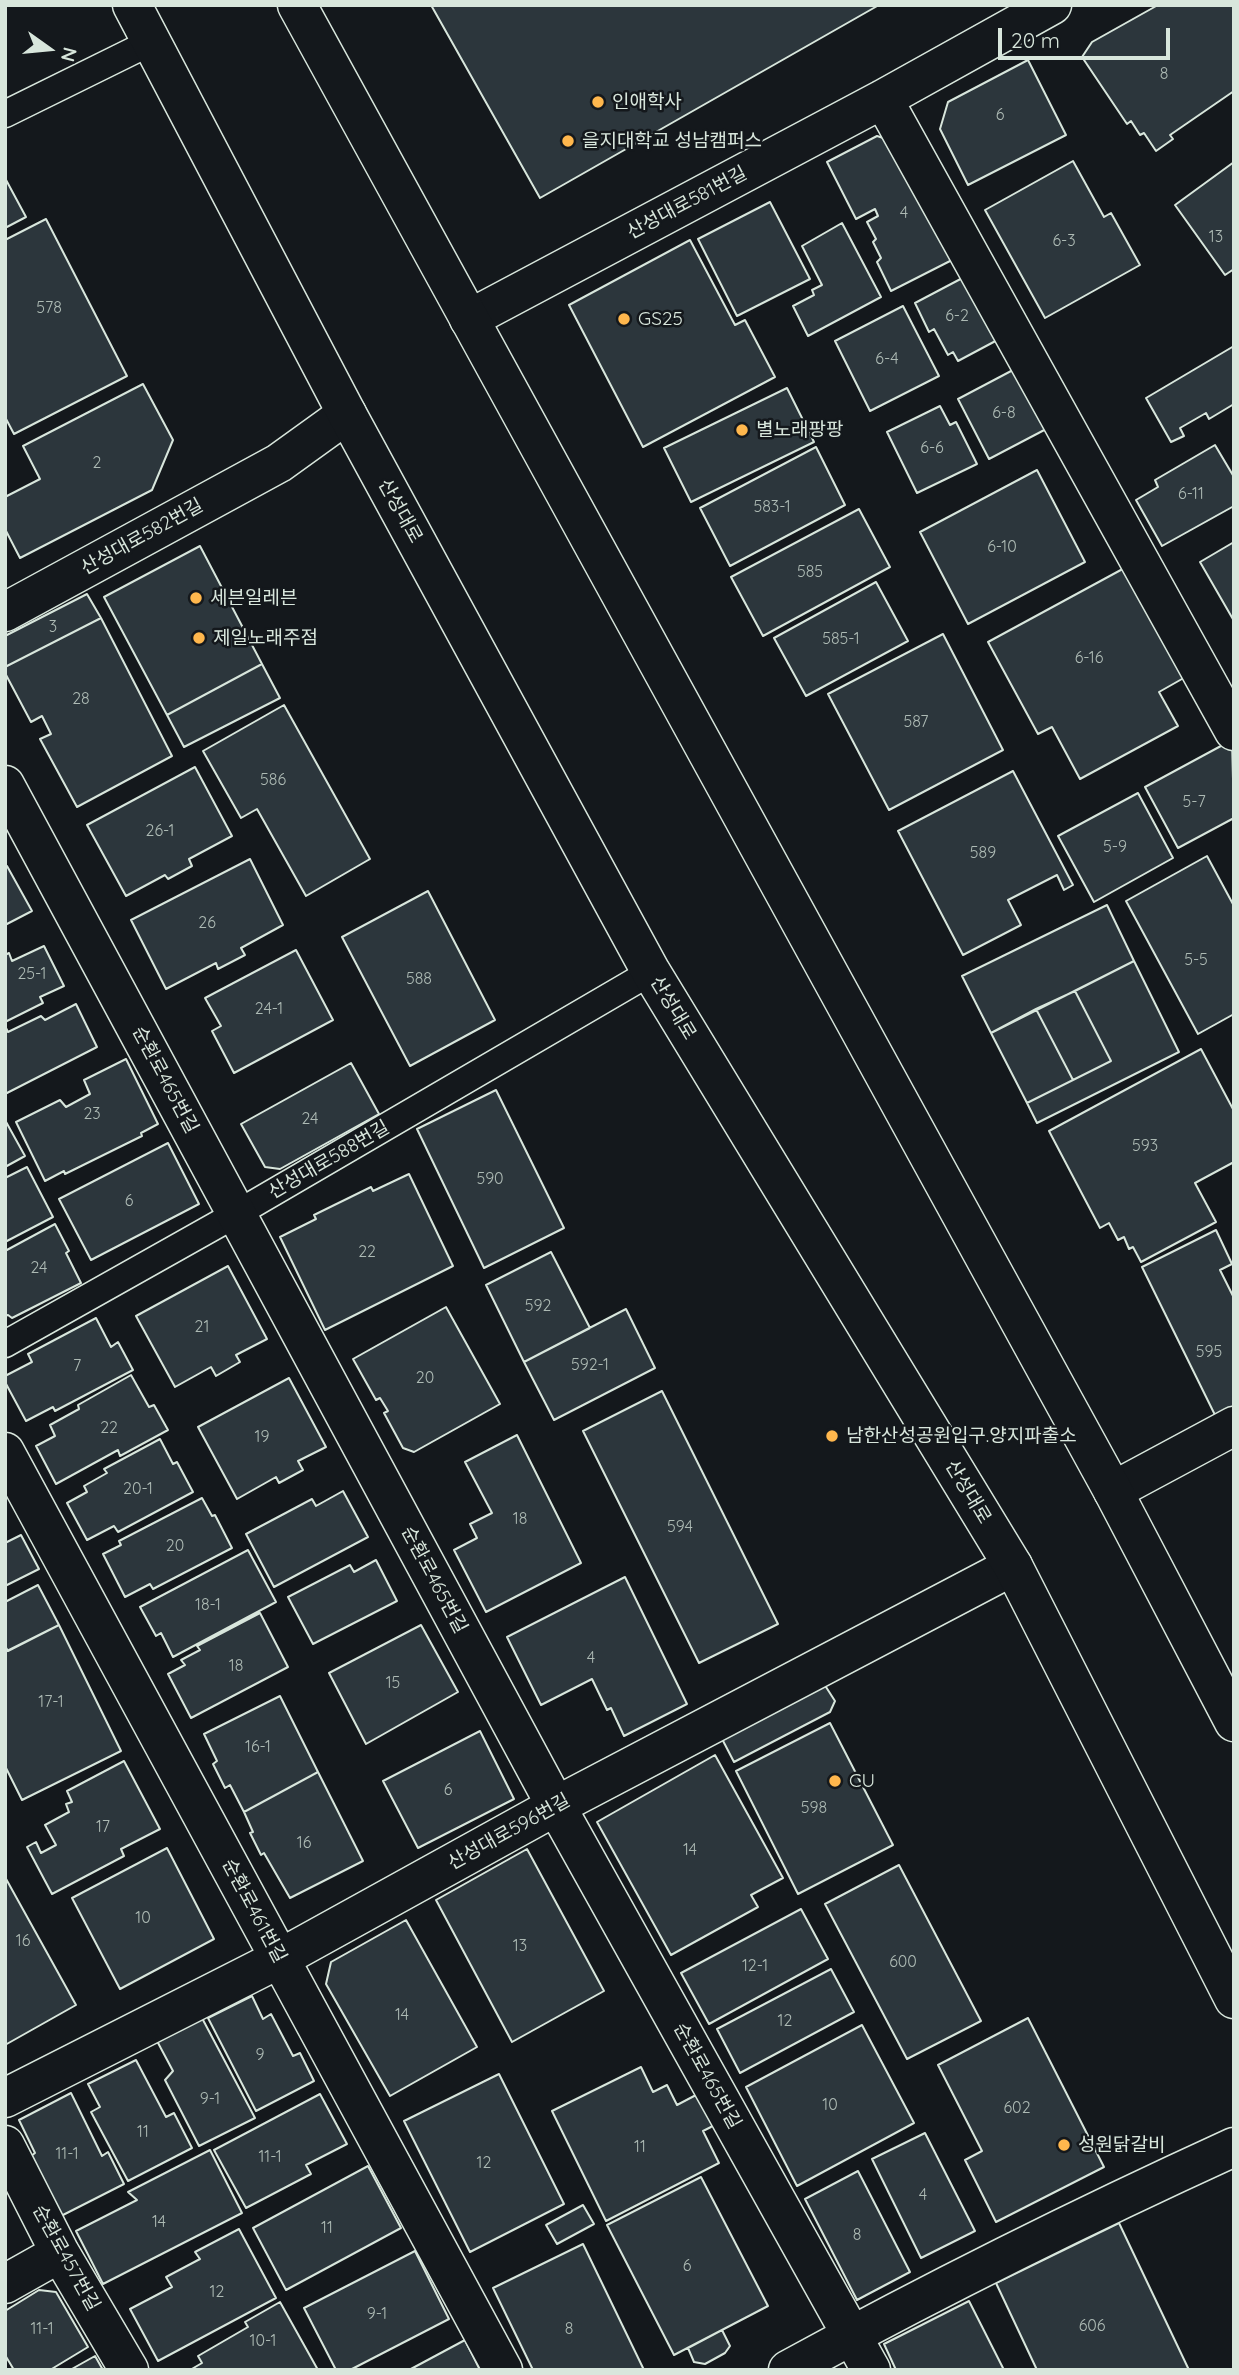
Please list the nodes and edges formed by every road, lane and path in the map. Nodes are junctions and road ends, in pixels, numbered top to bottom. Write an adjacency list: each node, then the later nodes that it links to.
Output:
1 (132, 5): 4 (street, 산성대로)
2 (297, 5): 7 (street)
3 (1052, 5): 5 (street, 산성대로581번길)
4 (151, 42): 6 (lane); 8 (street, 산성대로)
5 (883, 99): 7 (street, 산성대로581번길); 10 (street)
6 (5, 114)
7 (468, 319): 17 (street)
8 (347, 414): 9 (street, 산성대로582번길); 12 (street, 산성대로)
9 (5, 612)
10 (1234, 731)
11 (5, 785): 13 (street, 순환로465번길)
12 (651, 972): 13 (lane, 산성대로588번길); 18 (street, 산성대로)
13 (238, 1213): 14 (lane, 산성대로588번길); 20 (street, 순환로465번길)
14 (5, 1344)
15 (1234, 1426): 17 (street)
16 (5, 1452): 21 (street, 순환로461번길)
17 (1113, 1491): 19 (street)
18 (1013, 1566): 20 (street, 산성대로596번길); 22 (street, 산성대로)
19 (1234, 1722)
20 (556, 1807): 21 (street, 산성대로596번길); 28 (street, 순환로465번길)
21 (279, 1959): 23 (street, 산성대로596번길); 30 (street, 순환로461번길)
22 (1234, 1999)
23 (5, 2098)
24 (5, 2145): 26 (street, 순환로457번길)
25 (1234, 2147): 28 (street)
26 (60, 2252): 27 (street); 29 (street, 순환로457번길)
27 (5, 2284)
28 (852, 2335): 31 (street); 32 (street, 순환로465번길)
29 (129, 2370)
30 (503, 2370)
31 (788, 2370)
32 (872, 2370)

